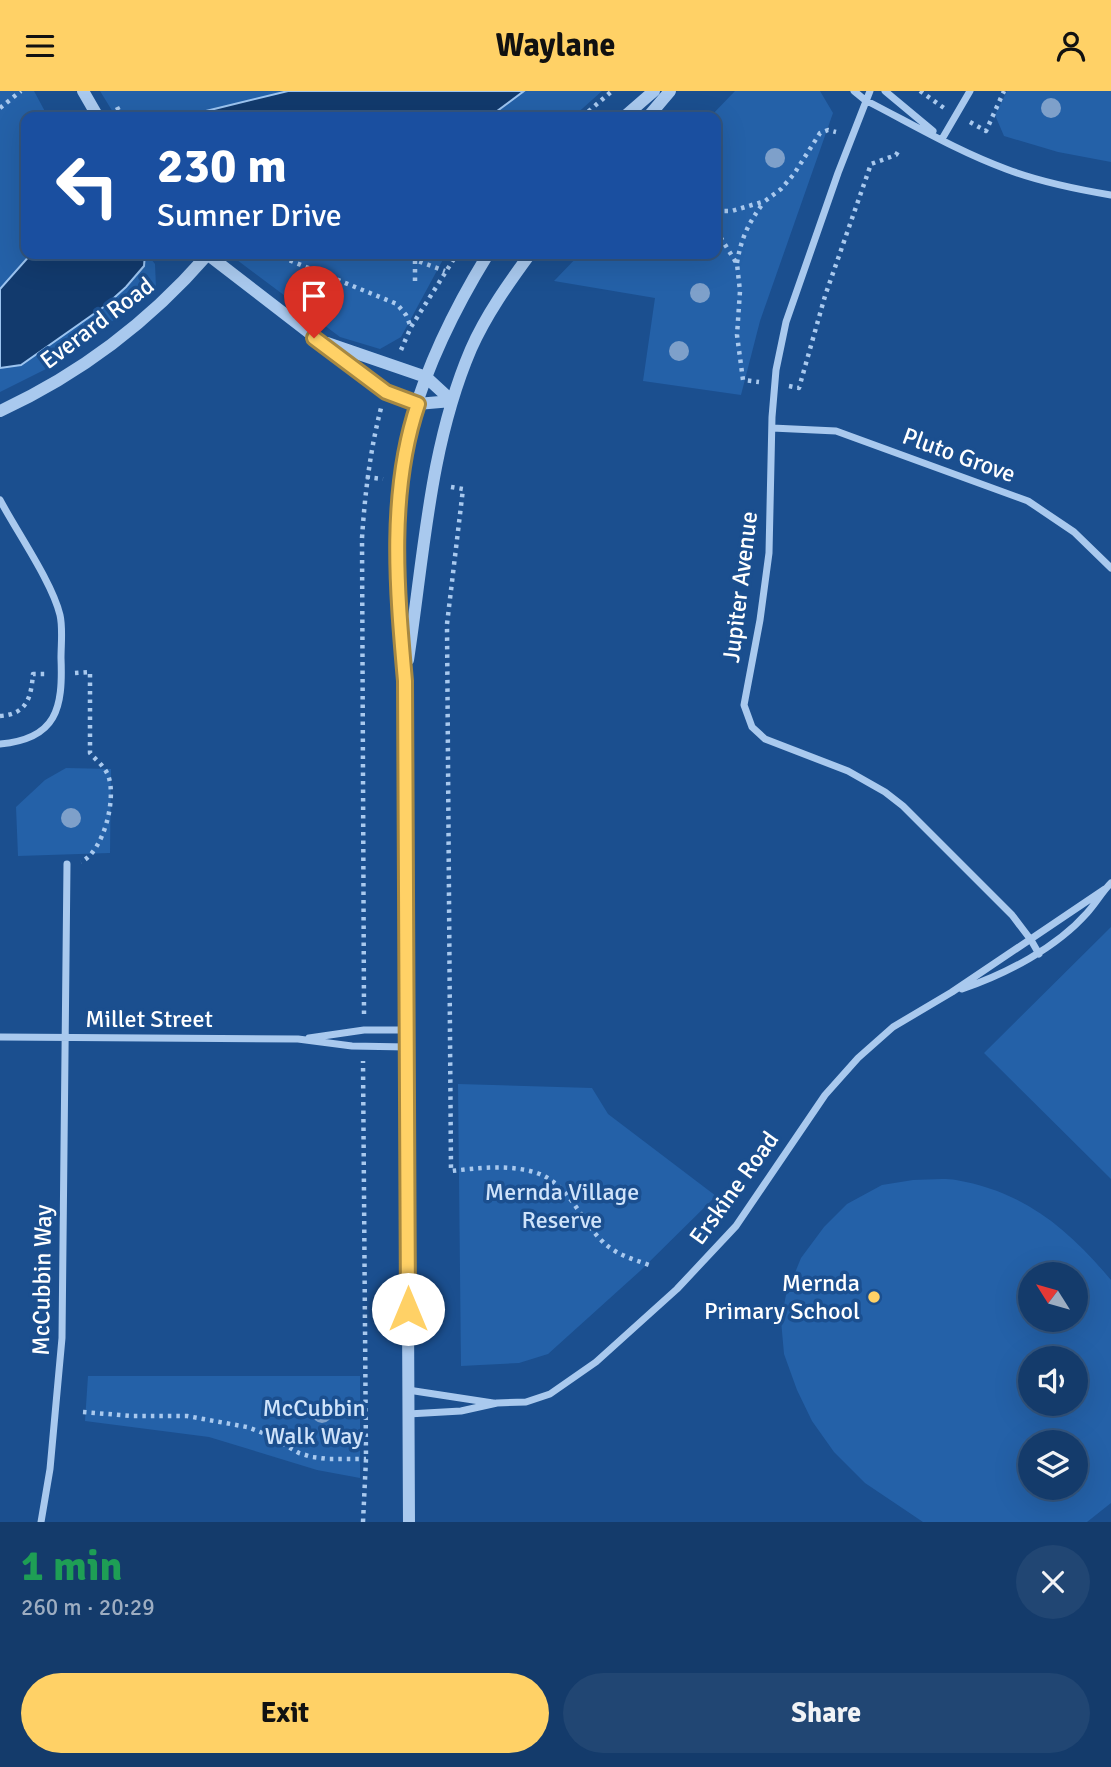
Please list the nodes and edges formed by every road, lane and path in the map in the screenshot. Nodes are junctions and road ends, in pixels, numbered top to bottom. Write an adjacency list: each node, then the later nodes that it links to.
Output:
1 (21, 91): 11 (path)
2 (83, 91): 12 (street)
3 (612, 91): 13 (path)
4 (654, 91): 14 (street)
5 (670, 91): 15 (street)
6 (854, 91): 10 (street)
7 (870, 91): 10 (street, Jupiter Avenue)
8 (885, 91): 17 (street)
9 (970, 91): 17 (street)
10 (865, 100): 16 (street, Jupiter Avenue); 17 (street)
11 (0, 108)
12 (95, 112)
13 (588, 112)
14 (630, 112)
15 (652, 112)
16 (852, 136): 19 (path); 39 (street, Jupiter Avenue)
17 (942, 139): 18 (street)
18 (1111, 195)
19 (765, 201): 20 (path); 28 (path)
20 (721, 211)
21 (204, 259): 38 (street, Everard Road)
22 (214, 259): 32 (street)
23 (286, 259): 31 (path)
24 (453, 259): 29 (path)
25 (485, 259): 34 (street)
26 (526, 259): 36 (street)
27 (415, 260): 29 (path); 30 (path)
28 (737, 264)
29 (445, 271): 31 (path)
30 (415, 281)
31 (411, 327): 33 (path)
32 (314, 338): 33 (street); 35 (street)
33 (394, 366): 34 (street)
34 (426, 377): 36 (street); 37 (street)
35 (386, 392): 37 (street); 40 (path)
36 (452, 401): 37 (street); 42 (street)
37 (418, 404): 41 (street)
38 (0, 411)
39 (772, 428): 44 (street, Pluto Grove); 50 (street, Jupiter Avenue)
40 (366, 477): 41 (path); 53 (path)
41 (401, 481): 45 (street)
42 (432, 485): 45 (street); 60 (path)
43 (0, 500): 46 (street)
44 (1111, 568)
45 (405, 681): 54 (street)
46 (0, 744)
47 (90, 753): 48 (path)
48 (67, 864): 56 (street, McCubbin Way)
49 (1108, 886): 50 (street, Erskine Road); 51 (street, Erskine Road)
50 (1031, 940): 51 (street, Jupiter Avenue); 52 (street, Erskine Road)
51 (1039, 954): 52 (street, Erskine Road)
52 (951, 992): 62 (street, Erskine Road)
53 (364, 1030): 54 (street, Millet Street); 57 (street, Millet Street)
54 (407, 1030): 59 (street)
55 (0, 1037): 56 (street, Millet Street)
56 (64, 1038): 57 (street, Millet Street); 66 (street, McCubbin Way)
57 (298, 1039): 58 (street, Millet Street)
58 (363, 1046): 59 (street, Millet Street); 65 (path)
59 (407, 1047): 61 (street)
60 (652, 1266)
61 (408, 1390): 62 (street, Erskine Road); 64 (street)
62 (497, 1403): 64 (street, Erskine Road)
63 (83, 1412): 65 (path)
64 (408, 1414): 68 (street)
65 (366, 1459): 67 (path)
66 (41, 1522)
67 (363, 1522)
68 (408, 1522)

